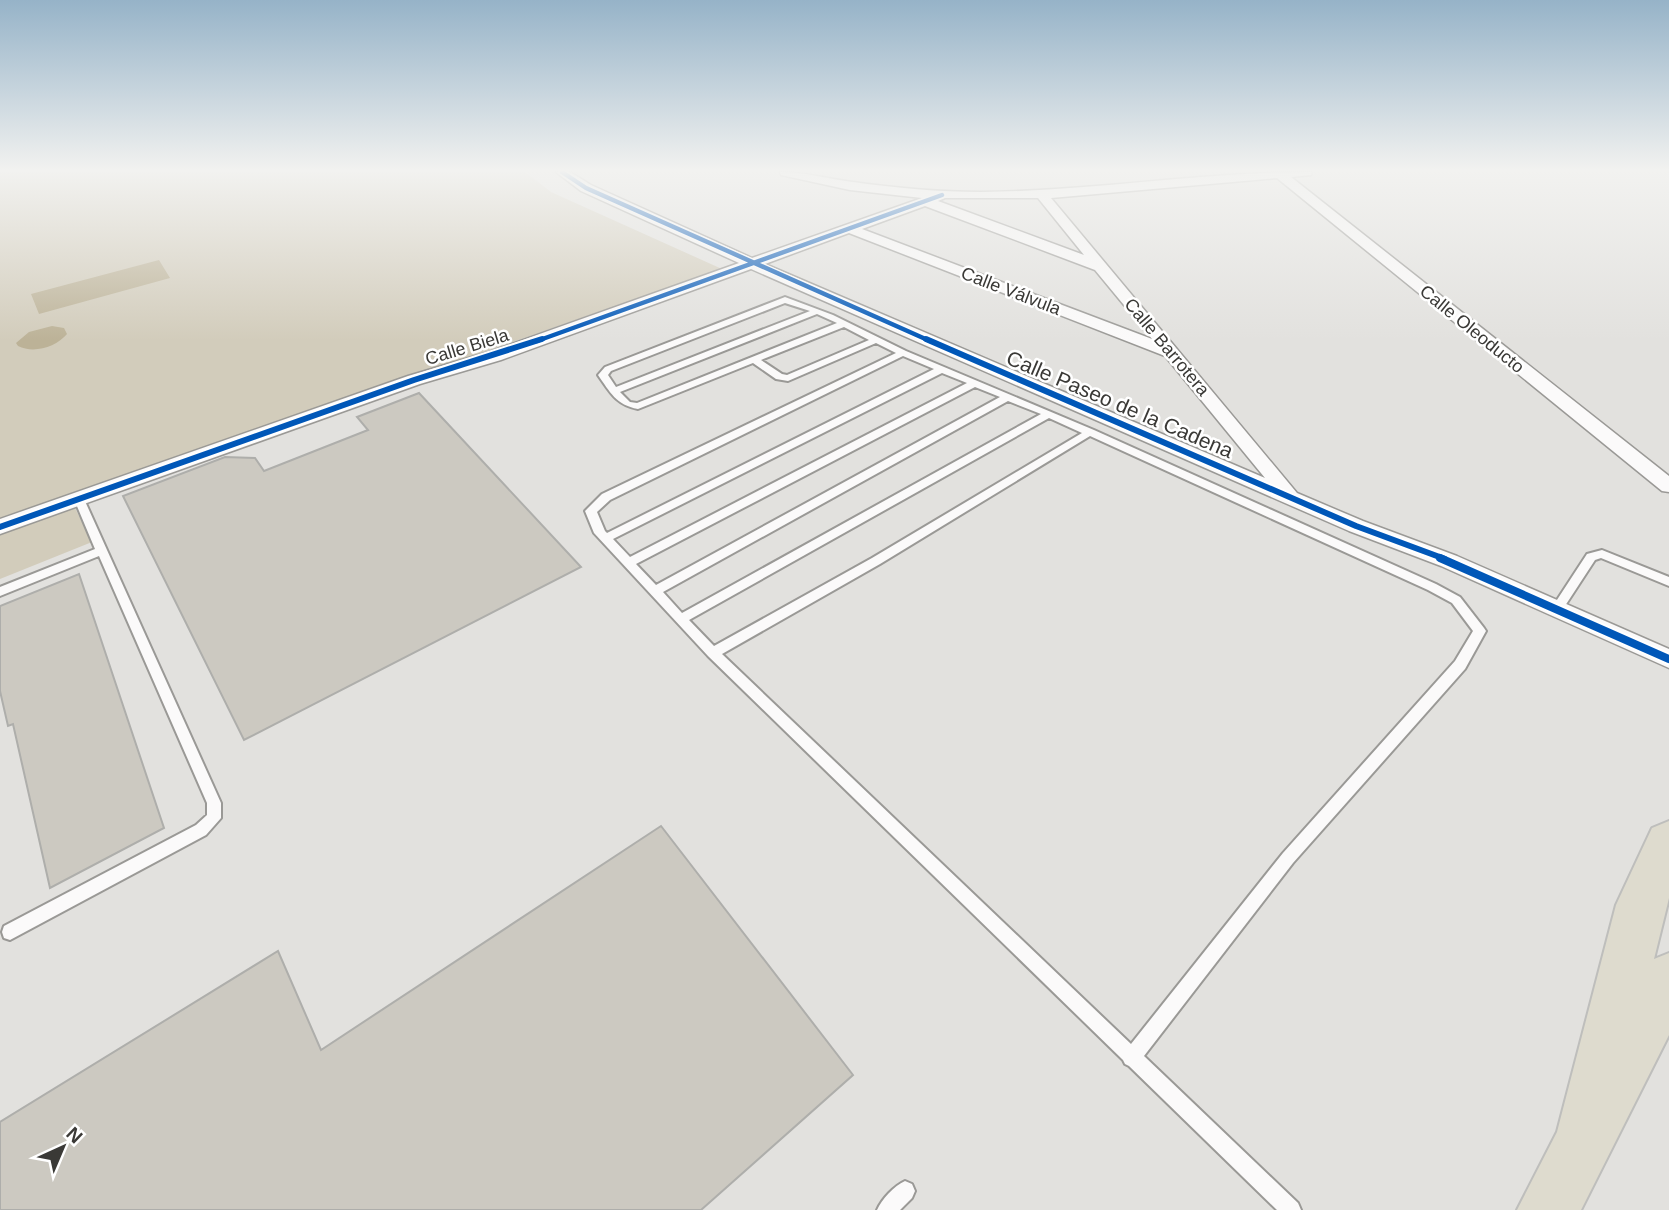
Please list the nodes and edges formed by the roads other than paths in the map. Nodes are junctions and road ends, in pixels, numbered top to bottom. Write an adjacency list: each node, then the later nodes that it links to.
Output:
1 (674, 228): 7 (street, Calle Paseo de la Cadena)
2 (847, 228): 7 (street, Calle Biela)
3 (849, 228): 13 (street, Calle Válvula)
4 (999, 228): 8 (street)
5 (1070, 228): 8 (street, Calle Barrotera)
6 (1348, 228): 21 (street, Calle Oleoducto)
7 (753, 264): 22 (street, Calle Biela); 23 (street, Calle Paseo de la Cadena)
8 (1102, 267): 13 (street, Calle Barrotera)
9 (816, 312): 10 (lane); 17 (lane); 17 (lane)
10 (842, 324): 11 (lane); 14 (lane)
11 (876, 340): 12 (lane); 14 (lane)
12 (903, 353): 15 (lane); 25 (lane)
13 (1173, 354): 23 (street, Calle Barrotera)
14 (754, 360): 17 (lane)
15 (942, 369): 16 (lane); 25 (lane)
16 (975, 383): 18 (lane); 27 (lane)
17 (614, 391)
18 (1008, 397): 19 (lane); 29 (lane)
19 (1049, 414): 20 (lane); 32 (lane)
20 (1090, 432): 33 (lane); 38 (lane)
21 (1669, 485)
22 (79, 499): 24 (street, Calle Biela); 26 (lane)
23 (1293, 499): 31 (street, Calle Paseo de la Cadena)
24 (0, 527)
25 (606, 538): 27 (lane)
26 (103, 550): 30 (lane); 36 (lane)
27 (628, 563): 29 (lane)
28 (1669, 582): 31 (lane)
29 (655, 591): 32 (lane)
30 (0, 592)
31 (1557, 609): 34 (street, Calle Paseo de la Cadena)
32 (681, 619): 33 (lane)
33 (713, 653): 38 (lane)
34 (1669, 659)
35 (1669, 843): 39 (highway)
36 (10, 932)
37 (1669, 979): 39 (highway)
38 (1132, 1058): 42 (lane)
39 (1583, 1145): 43 (highway)
40 (905, 1191): 41 (lane)
41 (887, 1210)
42 (1291, 1210)
43 (1548, 1210)

